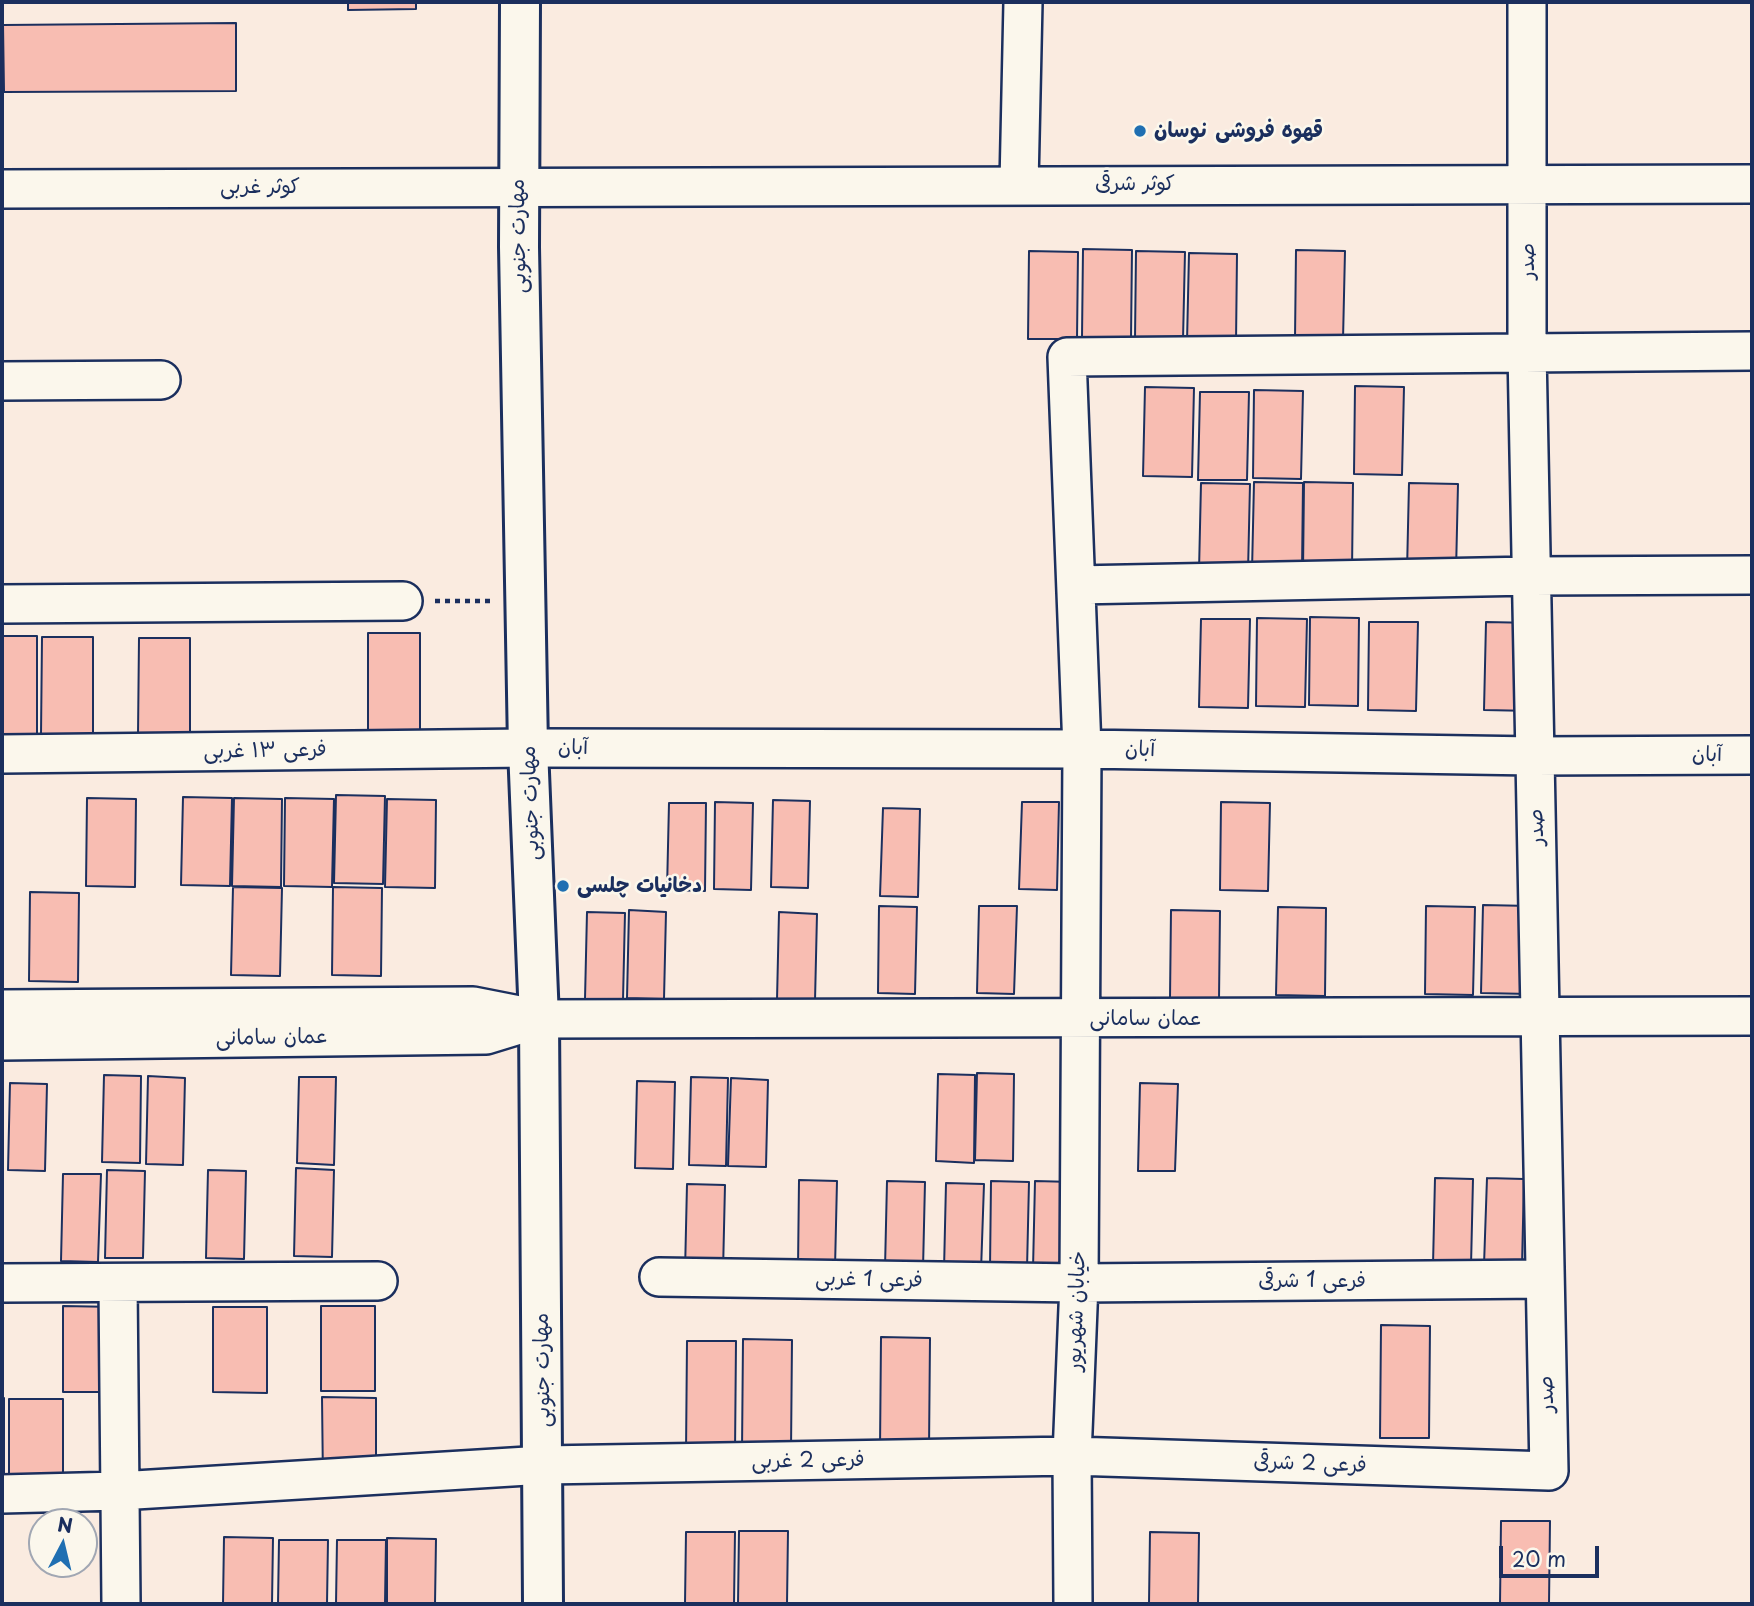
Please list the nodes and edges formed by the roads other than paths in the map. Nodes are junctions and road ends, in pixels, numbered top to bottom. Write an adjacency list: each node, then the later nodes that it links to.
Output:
1 (520, 2): 7 (main road, مهارت جنوبی)
2 (1023, 2): 4 (street)
3 (1527, 2): 5 (street, صدر)
4 (1019, 184): 5 (street, کوثر شرقی); 7 (street, کوثر شرقی)
5 (1528, 184): 6 (street, کوثر شرقی); 9 (street, صدر)
6 (1752, 184)
7 (518, 185): 8 (street, کوثر غربی); 18 (main road, مهارت جنوبی)
8 (2, 189)
9 (1527, 351): 10 (street); 14 (street, صدر); 15 (street, خیابان شهریور)
10 (1752, 351)
11 (161, 380): 12 (street)
12 (2, 381)
13 (1752, 575): 14 (street)
14 (1531, 576): 15 (street); 22 (street, صدر)
15 (1076, 585): 19 (street, خیابان شهریور)
16 (403, 601): 17 (street)
17 (2, 604)
18 (528, 748): 19 (street, آبان); 20 (street, فرعی ۱۳ غربی); 26 (main road, مهارت جنوبی)
19 (1082, 749): 22 (street, آبان); 27 (street, خیابان شهریور)
20 (2, 754)
21 (1752, 755): 22 (street, آبان)
22 (1535, 756): 25 (street, صدر)
23 (2, 1009): 26 (street, عمان سامانی)
24 (1752, 1016): 25 (street, عمان سامانی)
25 (1541, 1018): 27 (street, عمان سامانی); 30 (street, صدر)
26 (539, 1019): 27 (street, عمان سامانی); 28 (street, عمان سامانی); 36 (main road, مهارت جنوبی)
27 (1080, 1019): 33 (street, خیابان شهریور)
28 (2, 1041)
29 (659, 1277): 33 (street, فرعی 1 غربی)
30 (1545, 1279): 33 (street, فرعی 1 شرقی); 37 (street, صدر)
31 (378, 1281): 34 (street)
32 (2, 1283): 34 (street)
33 (1079, 1283): 35 (street, خیابان شهریور)
34 (118, 1284): 38 (street)
35 (1072, 1456): 36 (street, فرعی 2 غربی); 37 (street, فرعی 2 شرقی); 42 (street, خیابان شهریور)
36 (544, 1465): 38 (street, فرعی 2 غربی); 41 (main road, مهارت جنوبی)
37 (1549, 1471)
38 (119, 1491): 39 (street, فرعی 2 غربی); 40 (street)
39 (2, 1494)
40 (121, 1604)
41 (543, 1604)
42 (1073, 1604)

